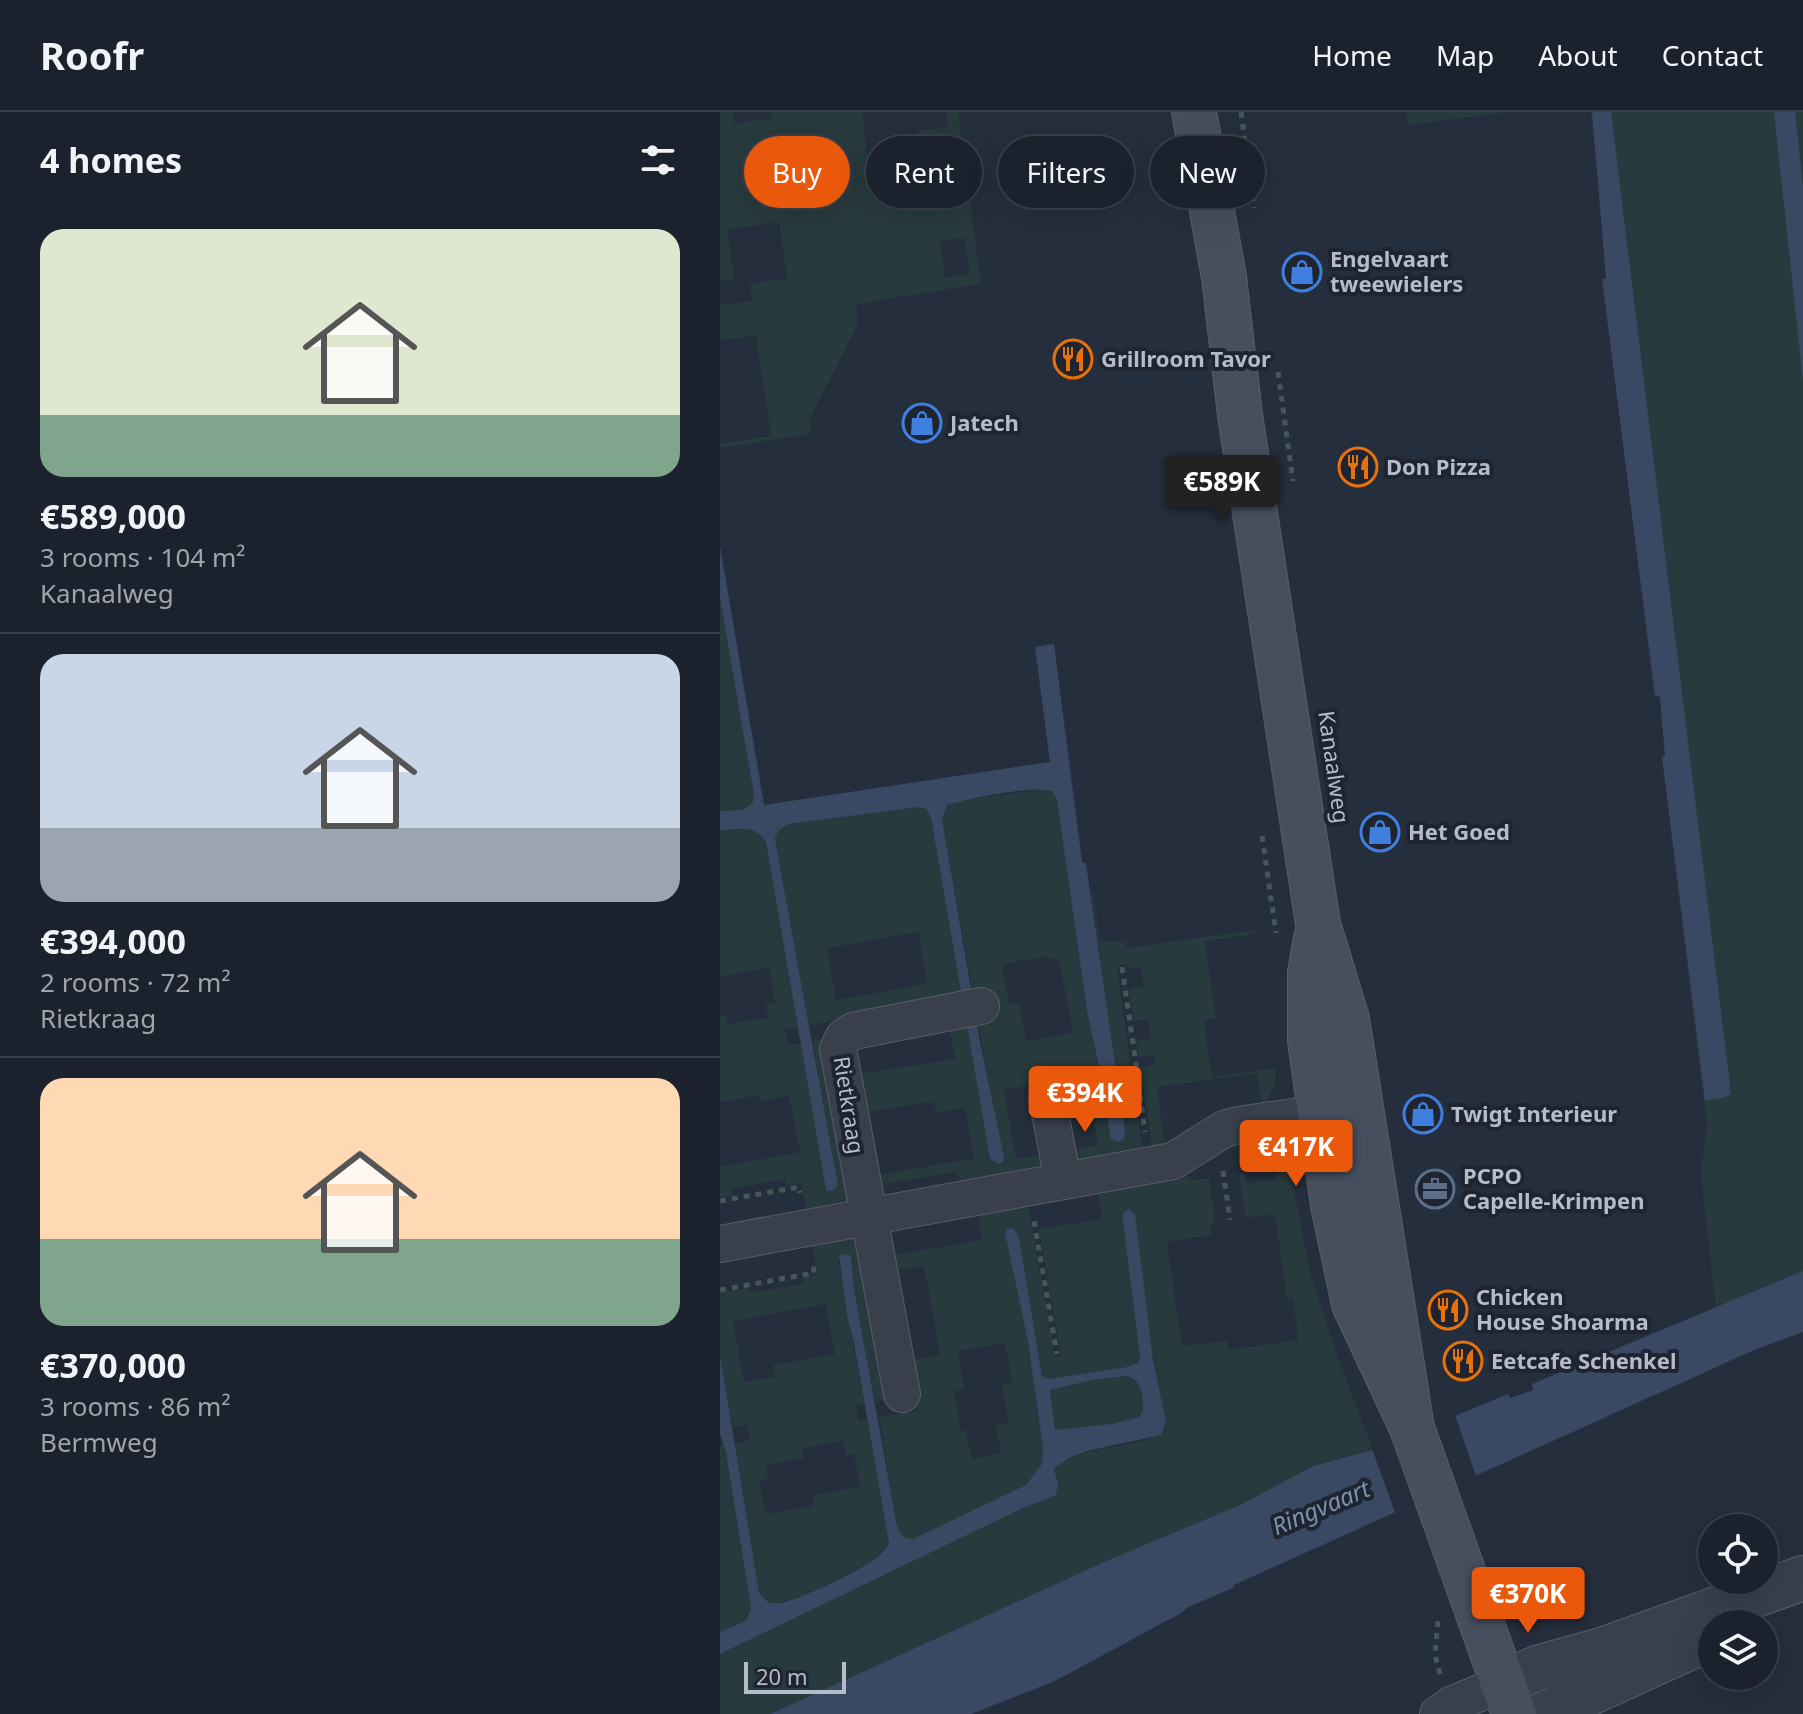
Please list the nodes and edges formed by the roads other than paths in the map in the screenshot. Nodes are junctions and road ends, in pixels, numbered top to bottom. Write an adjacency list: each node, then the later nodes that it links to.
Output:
1 (1194, 112): 4 (main road, Kanaalweg)
2 (966, 1009): 6 (street, Rietkraag)
3 (1047, 1097): 5 (street)
4 (1340, 1110): 5 (street); 13 (main road, Kanaalweg)
5 (1046, 1185): 6 (street)
6 (869, 1217): 7 (street); 8 (street, Rietkraag)
7 (720, 1244)
8 (902, 1394)
9 (1803, 1578): 13 (street)
10 (1803, 1594): 11 (street)
11 (1768, 1610)
12 (1698, 1642): 15 (street)
13 (1509, 1698): 14 (street)
14 (1438, 1714)
15 (1544, 1714)

